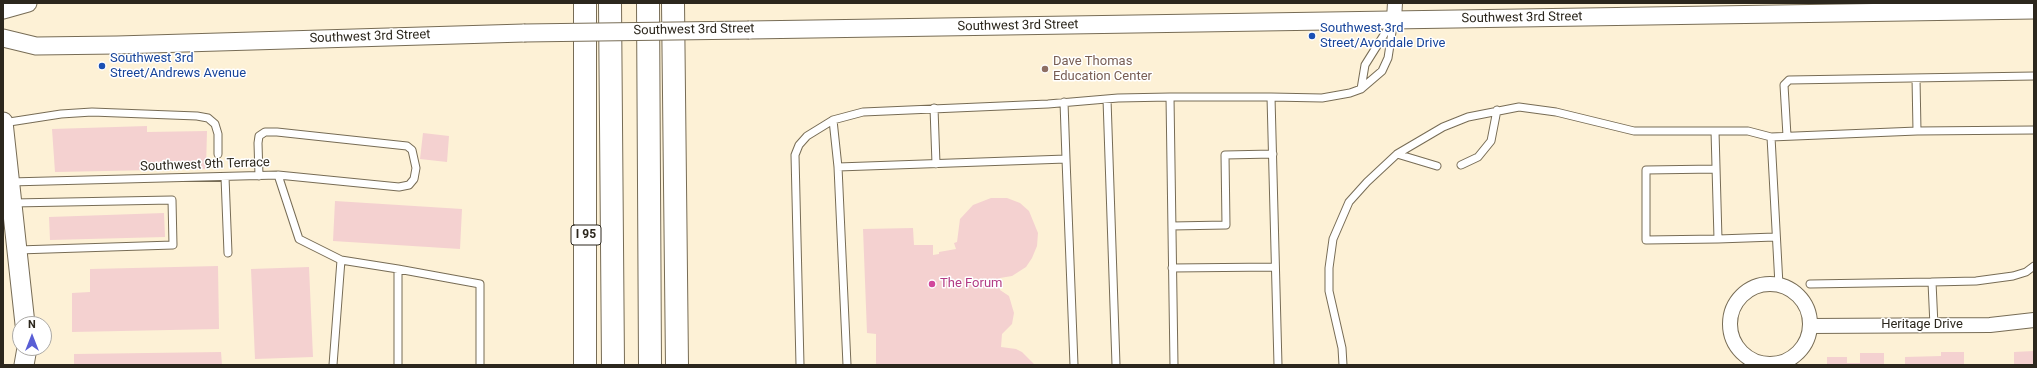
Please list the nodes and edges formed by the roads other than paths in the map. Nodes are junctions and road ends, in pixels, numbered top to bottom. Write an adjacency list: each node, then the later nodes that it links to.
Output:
1 (28, 3): 8 (street)
2 (576, 3): 20 (highway)
3 (585, 3): 20 (highway, I 95)
4 (610, 3): 67 (highway)
5 (648, 3): 68 (highway)
6 (673, 3): 14 (highway)
7 (689, 3): 14 (highway)
8 (3, 10)
9 (2034, 10): 10 (street, Southwest 3rd Street)
10 (1395, 11): 11 (street, Southwest 3rd Street, bridge); 15 (lane); 15 (lane)
11 (3, 38)
12 (2034, 76): 13 (lane)
13 (1916, 78): 27 (lane); 28 (lane)
14 (674, 87): 69 (highway)
15 (1361, 89): 17 (lane)
16 (1170, 97): 17 (lane); 18 (lane); 44 (lane)
17 (1271, 97): 31 (lane)
18 (1107, 99): 19 (lane); 73 (lane)
19 (1064, 102): 21 (lane); 33 (lane)
20 (586, 106): 66 (highway, I 95)
21 (934, 108): 23 (lane); 34 (lane)
22 (1497, 110): 26 (lane); 32 (lane); 35 (lane)
23 (833, 120): 36 (lane); 70 (lane)
24 (3, 122): 30 (lane); 42 (main road)
25 (2034, 130): 27 (lane)
26 (1715, 131): 29 (lane); 38 (lane)
27 (1917, 131): 28 (lane)
28 (1787, 136): 29 (lane)
29 (1771, 137): 45 (lane)
30 (218, 154)
31 (1272, 154): 44 (lane); 51 (lane)
32 (1397, 154): 37 (lane); 76 (lane)
33 (1066, 159): 34 (lane); 72 (lane)
34 (936, 164): 36 (lane)
35 (1460, 165)
36 (838, 166): 71 (lane)
37 (1437, 166)
38 (1716, 169): 46 (lane); 46 (lane)
39 (278, 175): 40 (lane, Southwest 9th Terrace); 40 (lane); 49 (lane, Southwest 9th Terrace)
40 (259, 176): 41 (lane, Southwest 9th Terrace)
41 (225, 177): 42 (lane, Southwest 9th Terrace); 48 (lane)
42 (10, 182): 43 (main road)
43 (12, 203): 47 (main road); 47 (lane)
44 (1172, 226): 52 (lane)
45 (1775, 237): 46 (lane); 56 (lane)
46 (1718, 239)
47 (17, 250): 57 (main road)
48 (228, 253)
49 (341, 260): 53 (lane, Southwest 9th Terrace); 63 (lane)
50 (2034, 266): 54 (lane)
51 (1276, 267): 52 (lane); 75 (lane)
52 (1172, 268): 74 (lane)
53 (398, 269): 64 (lane); 65 (lane, Southwest 9th Terrace)
54 (1932, 282): 55 (lane); 60 (lane)
55 (1810, 284)
56 (1779, 285): 59 (street); 62 (street)
57 (24, 316)
58 (2034, 320): 60 (street, Heritage Drive)
59 (1810, 326): 60 (street, Heritage Drive); 61 (street)
60 (1934, 326)
61 (1783, 363): 62 (street)
62 (1759, 364)
63 (333, 365)
64 (398, 365)
65 (480, 365)
66 (585, 365)
67 (613, 365)
68 (650, 365)
69 (677, 365)
70 (800, 365)
71 (847, 365)
72 (1074, 365)
73 (1116, 365)
74 (1174, 365)
75 (1278, 365)
76 (1343, 365)

